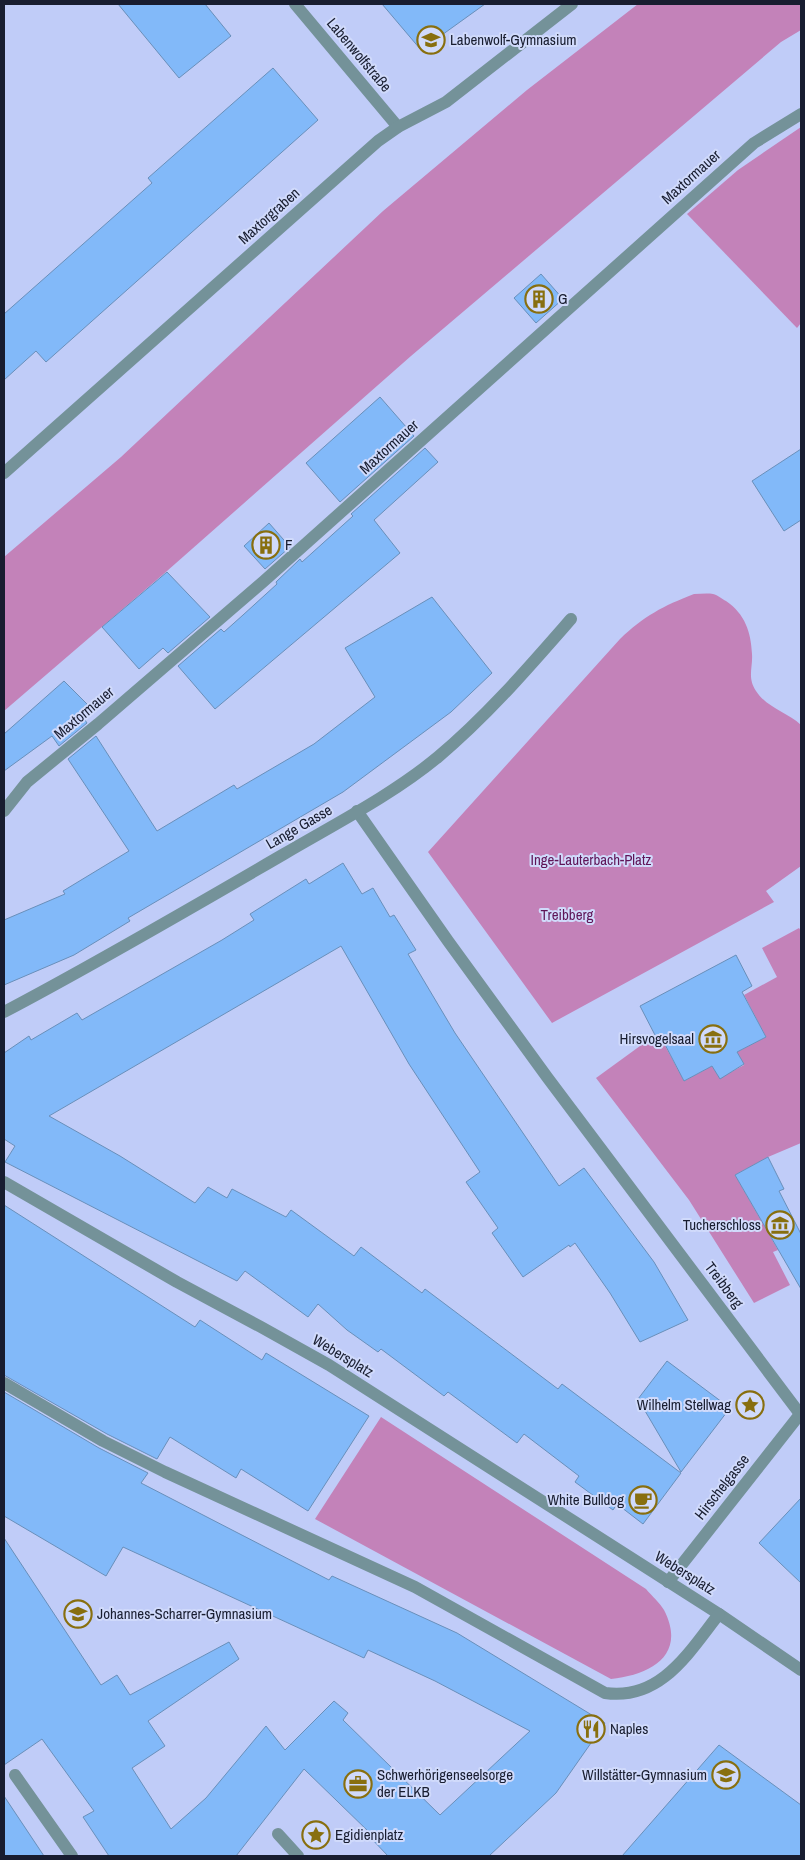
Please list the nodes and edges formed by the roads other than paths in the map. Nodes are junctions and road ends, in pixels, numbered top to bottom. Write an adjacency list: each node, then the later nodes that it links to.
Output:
1 (295, 4): 4 (street, Labenwolfstraße)
2 (572, 4): 4 (street, Maxtorgraben)
3 (801, 114): 7 (street, Maxtormauer)
4 (398, 127): 5 (street, Maxtorgraben)
5 (4, 473)
6 (572, 619): 8 (street, Lange Gasse)
7 (4, 811)
8 (357, 811): 9 (street, Lange Gasse); 12 (street, Treibberg)
9 (4, 1012)
10 (4, 1182): 13 (street, Webersplatz)
11 (4, 1382): 14 (street, Webersplatz)
12 (801, 1413): 13 (street, Hirschelgasse)
13 (668, 1582): 14 (street, Webersplatz)
14 (719, 1614): 15 (street)
15 (801, 1670)
16 (15, 1775): 18 (street)
17 (278, 1834): 19 (street)
18 (72, 1856)
19 (298, 1856)

